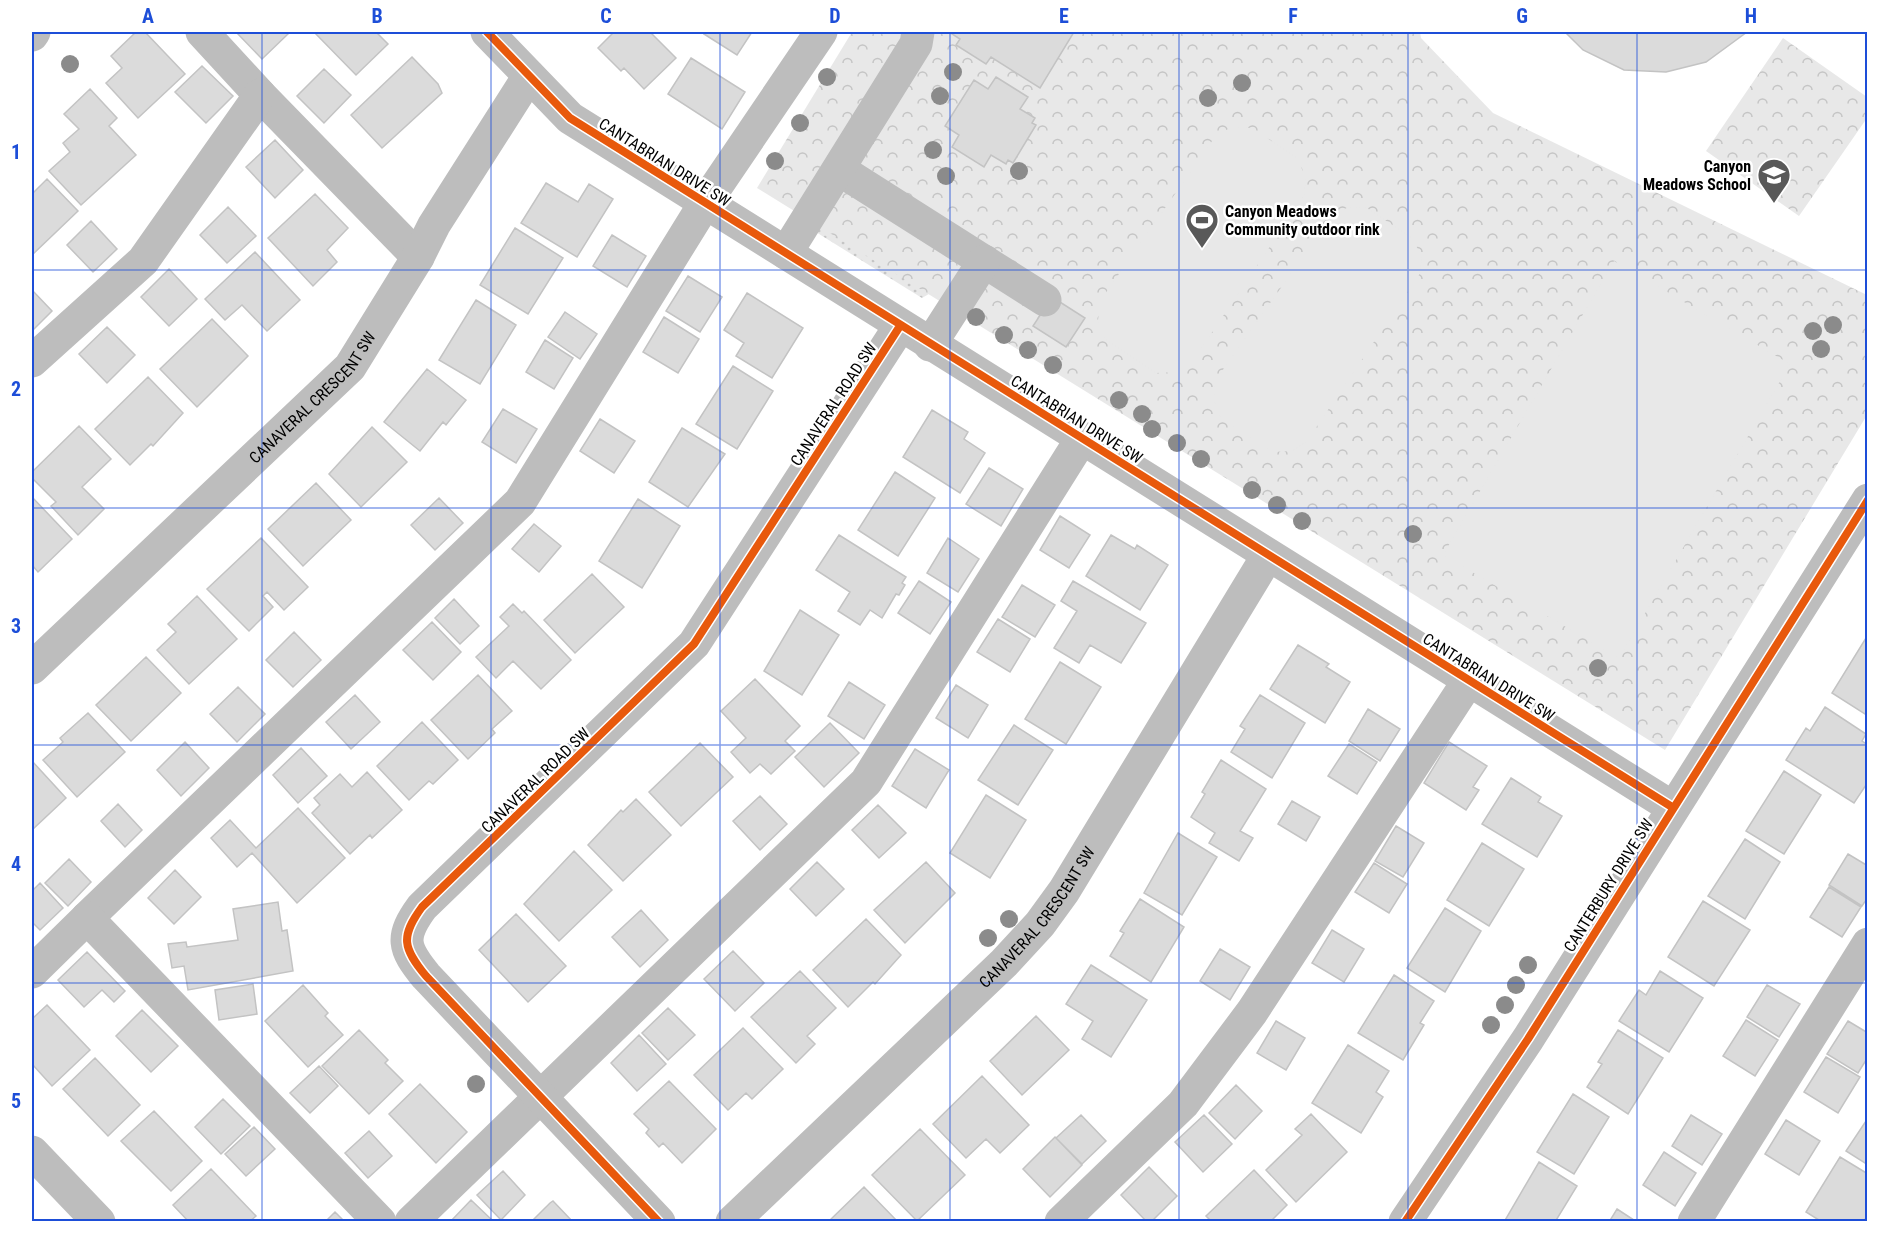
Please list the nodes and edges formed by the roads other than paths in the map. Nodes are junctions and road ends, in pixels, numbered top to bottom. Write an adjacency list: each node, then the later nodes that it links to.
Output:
1 (202, 32): 6 (street)
2 (486, 32): 5 (street, CANTABRIAN DRIVE SW)
3 (821, 32): 8 (street)
4 (918, 32): 7 (street)
5 (529, 76): 8 (street, CANTABRIAN DRIVE SW); 10 (street, CANAVERAL CRESCENT SW)
6 (260, 96): 10 (street); 15 (street)
7 (840, 170): 9 (street); 11 (street)
8 (705, 203): 9 (street, CANTABRIAN DRIVE SW); 22 (street)
9 (786, 253): 13 (street, CANTABRIAN DRIVE SW)
10 (418, 257): 19 (street, CANAVERAL CRESCENT SW)
11 (984, 261): 12 (street); 14 (street)
12 (1045, 300)
13 (900, 326): 14 (street, CANTABRIAN DRIVE SW); 25 (street, CANAVERAL ROAD SW)
14 (930, 345): 16 (street, CANTABRIAN DRIVE SW)
15 (32, 361)
16 (1082, 438): 18 (street, CANTABRIAN DRIVE SW); 25 (street)
17 (1868, 500): 21 (street, CANTERBURY DRIVE SW)
18 (1268, 555): 20 (street, CANTABRIAN DRIVE SW); 31 (street, CANAVERAL CRESCENT SW)
19 (32, 668)
20 (1469, 680): 21 (street, CANTABRIAN DRIVE SW); 32 (street)
21 (1672, 807): 33 (street, CANTERBURY DRIVE SW)
22 (87, 918): 24 (street); 28 (street)
23 (1868, 944): 34 (street)
24 (32, 972)
25 (538, 1097): 29 (street); 30 (street, CANAVERAL ROAD SW)
26 (32, 1152): 27 (street)
27 (99, 1221)
28 (380, 1221)
29 (411, 1221)
30 (659, 1221)
31 (732, 1221)
32 (1061, 1221)
33 (1405, 1221)
34 (1694, 1221)

